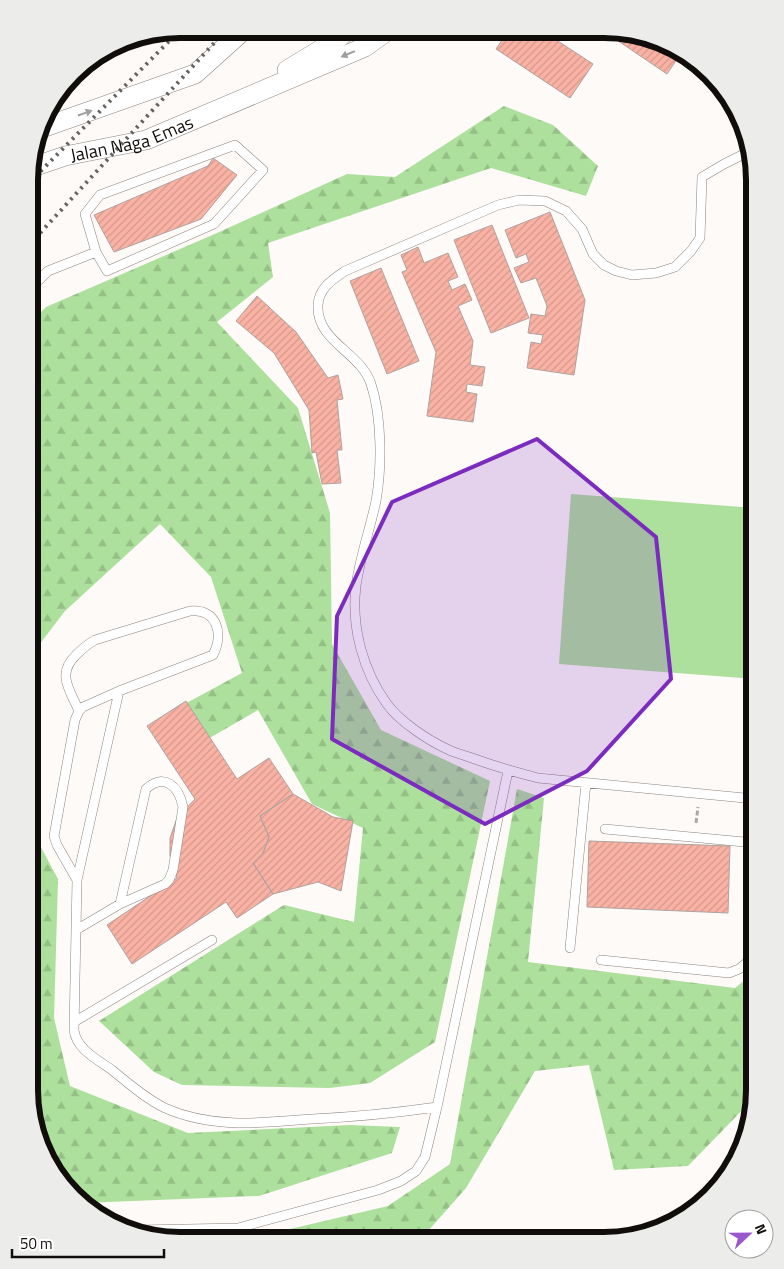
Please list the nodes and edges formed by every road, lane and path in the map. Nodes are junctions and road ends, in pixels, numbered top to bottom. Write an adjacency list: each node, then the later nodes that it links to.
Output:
1 (232, 37): 5 (street, Jalan Naga Emas)
2 (236, 37): 5 (street, Jalan Naga Emas)
3 (339, 37): 6 (street, Jalan Naga Emas)
4 (379, 37): 6 (street, Jalan Naga Emas, one-way to 6)
5 (194, 74): 7 (street, Jalan Naga Emas, one-way to 5)
6 (232, 104): 9 (street, Jalan Naga Emas)
7 (48, 126)
8 (744, 155): 14 (lane)
9 (39, 165)
10 (96, 252): 10 (lane); 11 (lane)
11 (37, 283)
12 (119, 691): 13 (lane); 13 (lane); 19 (lane)
13 (79, 711): 19 (lane)
14 (508, 771): 15 (lane); 27 (lane)
15 (586, 783): 16 (lane); 23 (lane)
16 (746, 798)
17 (605, 829): 18 (lane)
18 (746, 843)
19 (77, 880): 21 (lane)
20 (120, 904): 20 (lane); 21 (lane)
21 (76, 930): 26 (lane)
22 (212, 940): 26 (lane)
23 (570, 948)
24 (601, 960): 25 (lane)
25 (746, 963)
26 (74, 1022): 27 (lane)
27 (437, 1107): 28 (lane)
28 (159, 1230)

